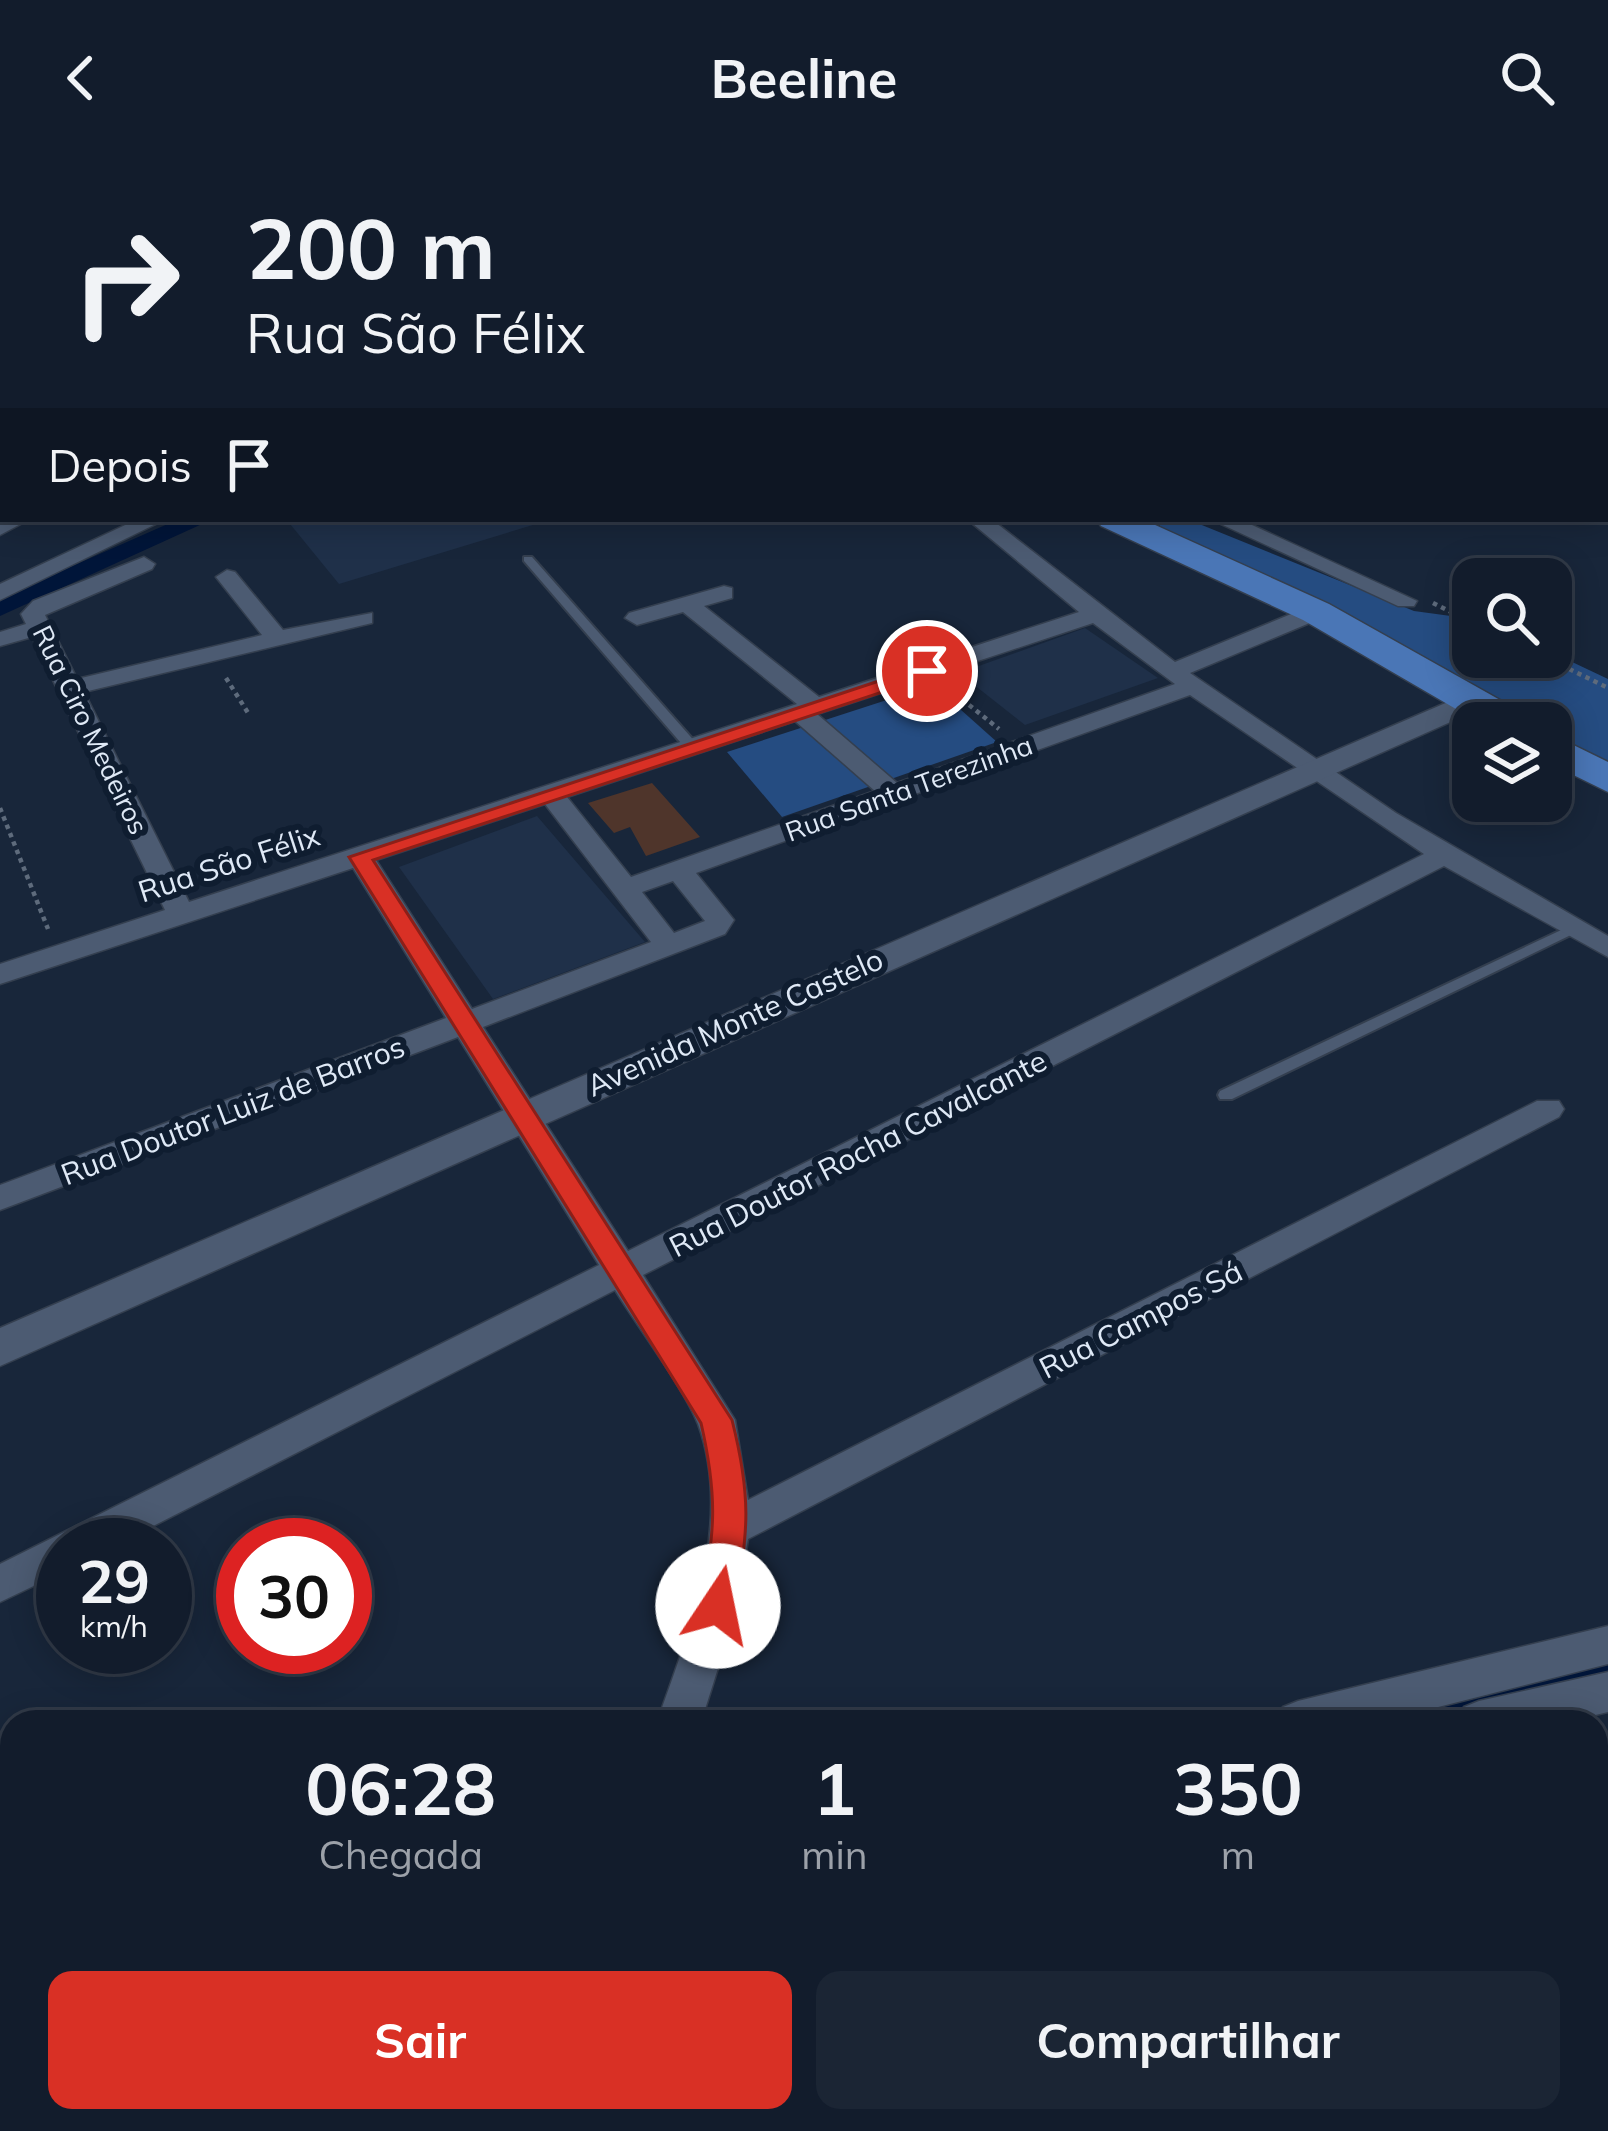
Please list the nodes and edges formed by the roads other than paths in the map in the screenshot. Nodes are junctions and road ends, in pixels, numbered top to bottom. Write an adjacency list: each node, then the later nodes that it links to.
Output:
1 (150, 522): 10 (street)
2 (982, 522): 13 (street)
3 (1121, 522): 12 (main road)
4 (1228, 522): 9 (street)
5 (528, 559): 22 (lane)
6 (144, 564): 10 (street)
7 (227, 578): 16 (street)
8 (724, 592): 11 (street)
9 (1406, 601)
10 (26, 603): 17 (street); 19 (street, Rua Ciro Medeiros)
11 (686, 603): 15 (street); 21 (street)
12 (1316, 612): 18 (street, Rua Santa Terezinha); 20 (main road)
13 (1093, 615): 18 (street); 21 (street, Rua São Félix)
14 (364, 618): 16 (street)
15 (638, 618)
16 (277, 638): 19 (street)
17 (0, 639)
18 (1183, 678): 24 (street); 27 (street, Rua Santa Terezinha)
19 (69, 688): 32 (street, Rua Ciro Medeiros)
20 (1471, 701): 24 (street, Avenida Monte Castelo)
21 (808, 710): 22 (street, Rua São Félix); 27 (street)
22 (692, 747): 26 (street, Rua São Félix)
23 (1572, 759): 25 (main road)
24 (1316, 769): 28 (street); 40 (street, Avenida Monte Castelo)
25 (1608, 779)
26 (551, 794): 29 (street, Rua São Félix); 31 (street)
27 (895, 794): 30 (street, Rua Santa Terezinha)
28 (1444, 855): 33 (street); 42 (street, Rua Doutor Rocha Cavalcante)
29 (360, 857): 32 (street, Rua São Félix); 37 (street)
30 (679, 871): 31 (street, Rua Santa Terezinha); 34 (street, Rua Doutor Luiz de Barros)
31 (625, 889): 34 (street)
32 (181, 914): 36 (street, Rua São Félix)
33 (1574, 928): 35 (street); 38 (lane)
34 (668, 946): 37 (street, Rua Doutor Luiz de Barros)
35 (1608, 948)
36 (0, 974)
37 (466, 1023): 40 (street); 41 (street, Rua Doutor Luiz de Barros)
38 (1226, 1095)
39 (1548, 1109): 45 (street, Rua Campos Sá)
40 (523, 1117): 42 (street); 43 (street, Avenida Monte Castelo)
41 (0, 1198)
42 (623, 1273): 44 (street, Rua Doutor Rocha Cavalcante); 45 (street)
43 (0, 1348)
44 (131, 1518)
45 (732, 1528): 50 (street)
46 (36, 1566): 47 (street)
47 (0, 1584)
48 (1608, 1645): 51 (street)
49 (1608, 1692): 52 (street)
50 (684, 1710)
51 (1346, 1710)
52 (1531, 1710)

